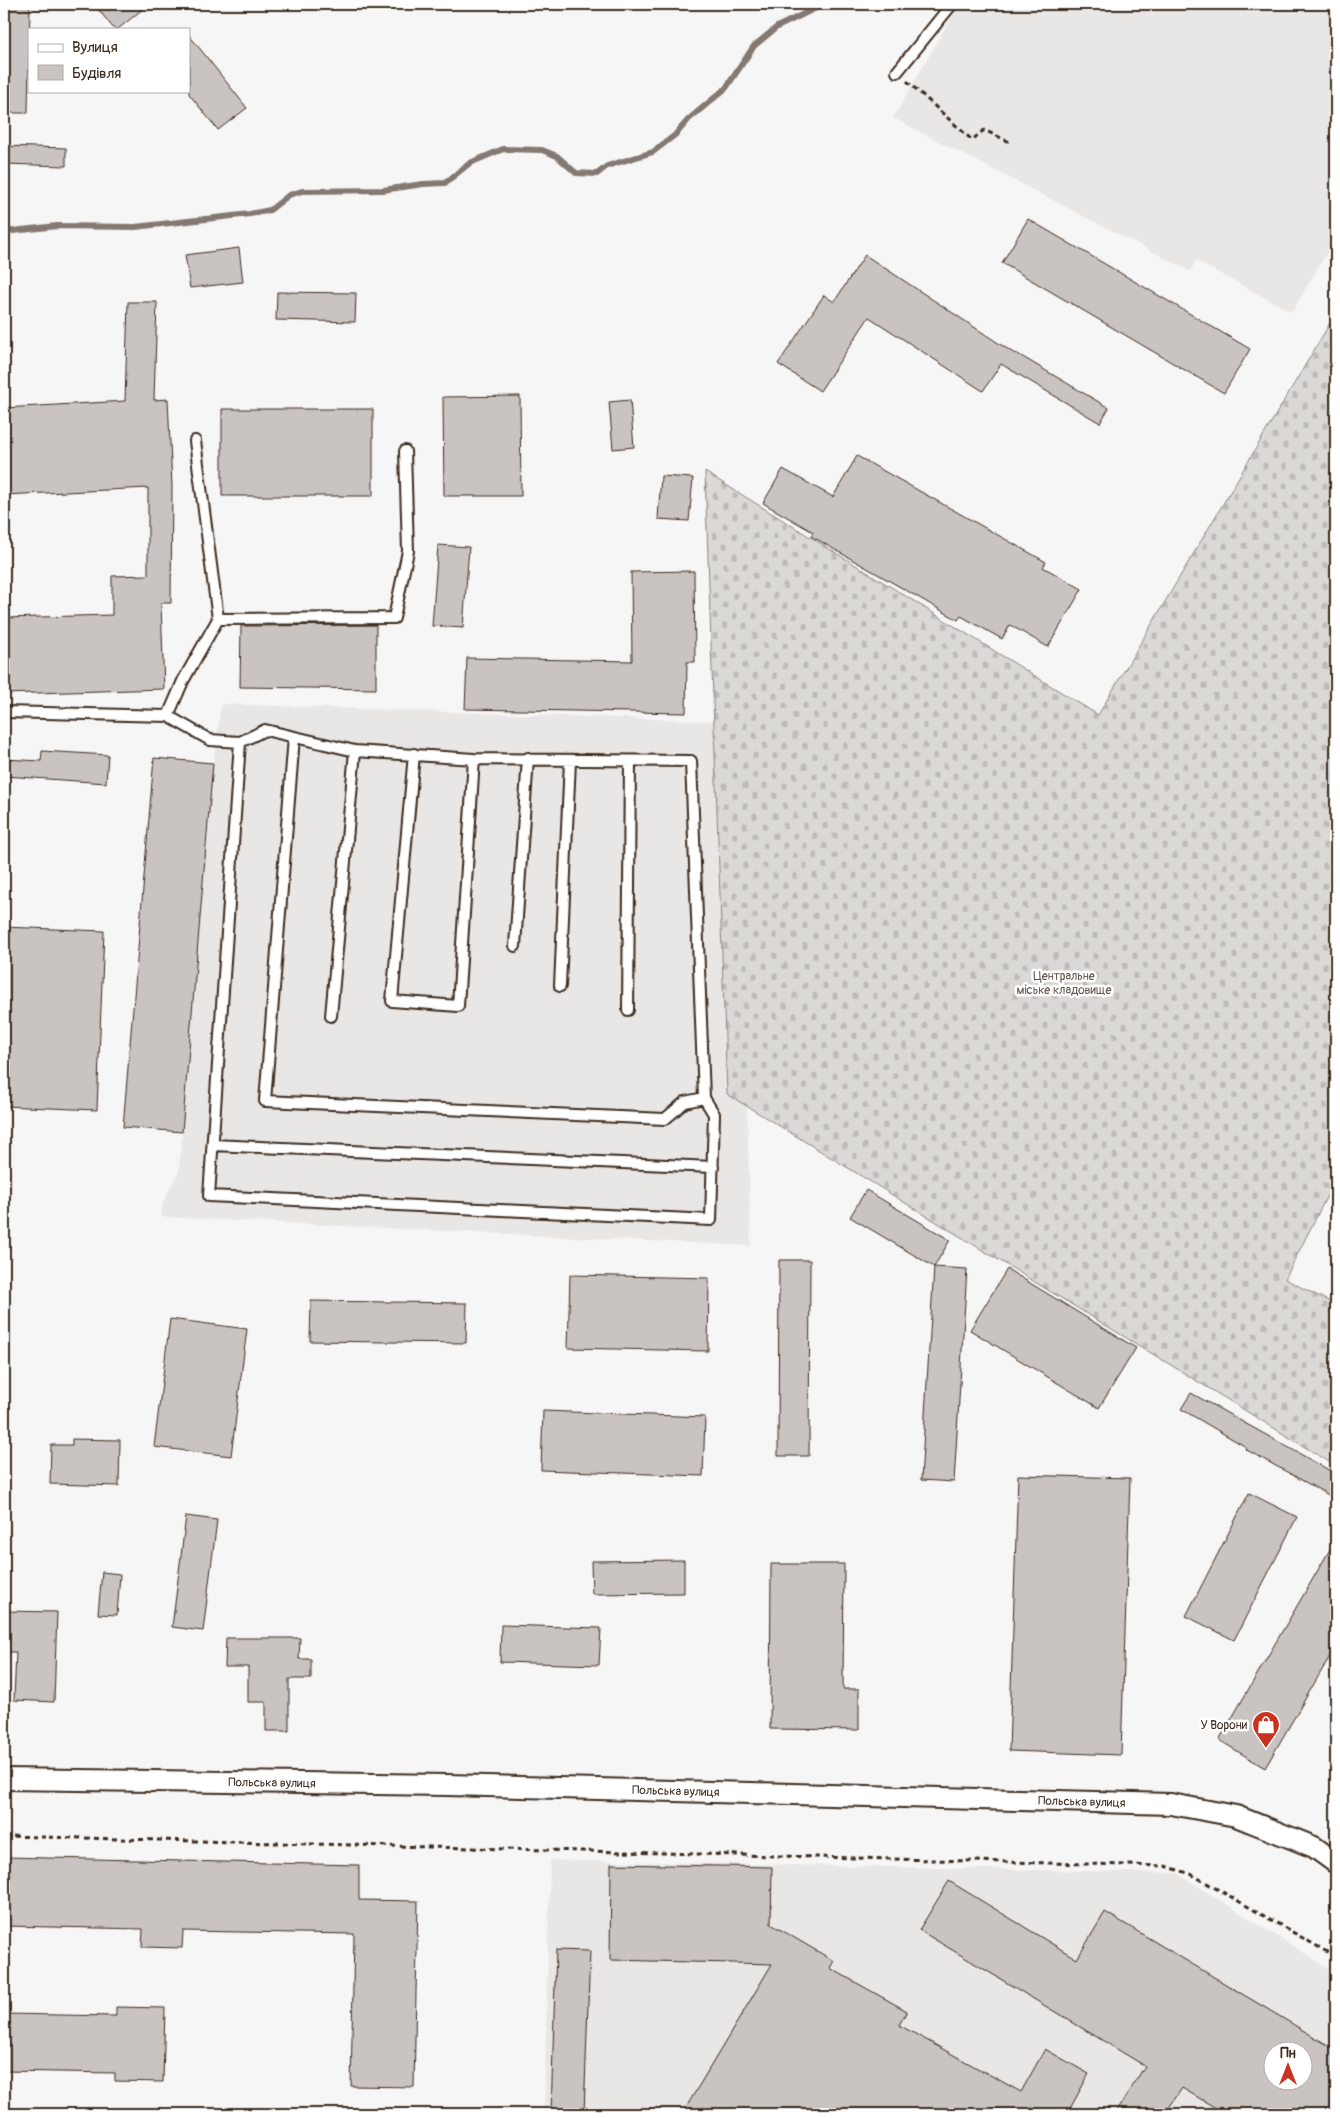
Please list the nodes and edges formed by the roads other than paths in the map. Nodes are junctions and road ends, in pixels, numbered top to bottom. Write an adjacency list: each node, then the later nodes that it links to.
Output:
1 (952, 4): 2 (lane)
2 (897, 72)
3 (195, 441): 5 (lane)
4 (405, 451): 5 (lane)
5 (218, 619): 7 (lane)
6 (4, 712): 7 (lane)
7 (168, 716): 9 (lane)
8 (294, 737): 9 (lane); 10 (lane); 20 (lane)
9 (240, 742): 21 (lane)
10 (355, 752): 11 (lane); 19 (lane)
11 (414, 754): 13 (lane); 13 (lane)
12 (528, 758): 13 (lane); 14 (lane); 16 (lane)
13 (474, 760)
14 (570, 760): 15 (lane); 17 (lane)
15 (630, 761): 18 (lane); 20 (lane)
16 (515, 946)
17 (560, 986)
18 (628, 1010)
19 (331, 1016)
20 (704, 1098): 22 (lane)
21 (213, 1145): 22 (lane); 22 (lane)
22 (712, 1167)
23 (4, 1779): 24 (street, Польська вулиця)
24 (1336, 1863)

